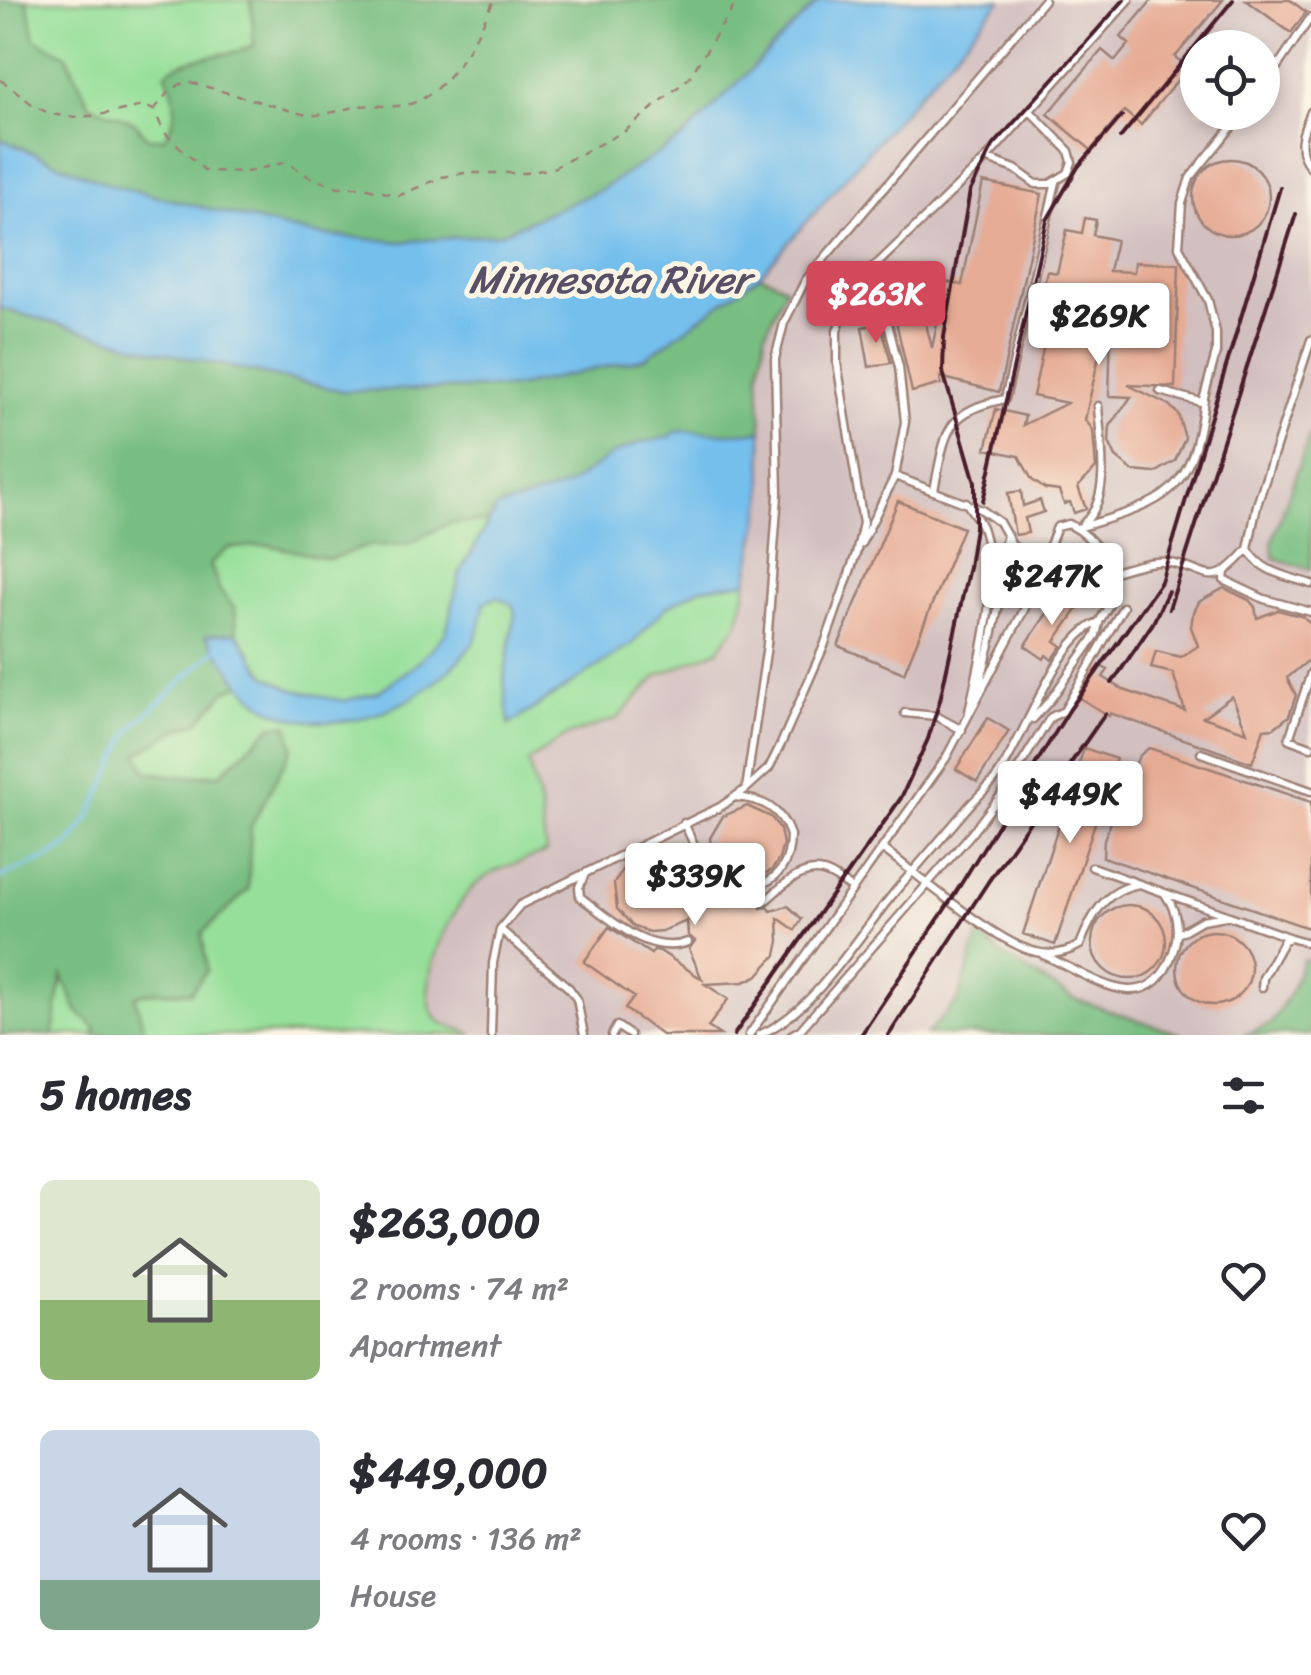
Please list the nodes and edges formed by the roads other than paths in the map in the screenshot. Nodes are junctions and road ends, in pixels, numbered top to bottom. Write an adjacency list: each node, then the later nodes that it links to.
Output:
1 (1044, 0): 40 (lane)
2 (1129, 0): 5 (lane)
3 (1311, 17): 4 (lane)
4 (1280, 63)
5 (1031, 112): 8 (lane); 10 (lane)
6 (1311, 112): 9 (lane)
7 (1229, 130): 16 (lane)
8 (987, 158): 10 (lane); 11 (lane)
9 (1311, 168)
10 (1056, 182): 19 (lane)
11 (878, 263): 12 (lane); 13 (lane)
12 (874, 287): 13 (lane); 18 (lane)
13 (853, 294): 24 (lane)
14 (1311, 340): 23 (lane)
15 (1160, 391): 16 (lane)
16 (1204, 397): 21 (lane)
17 (1098, 406): 21 (lane)
18 (895, 476): 19 (lane); 24 (lane)
19 (934, 490): 20 (lane)
20 (966, 502): 22 (lane); 35 (lane)
21 (1078, 528): 25 (lane); 27 (lane)
22 (1006, 535): 25 (lane); 33 (lane)
23 (1248, 549): 26 (lane); 28 (lane)
24 (856, 554): 40 (lane)
25 (1040, 565): 33 (lane)
26 (1225, 572): 27 (lane); 30 (lane)
27 (1110, 573): 31 (lane)
28 (1311, 584)
29 (1124, 607): 48 (lane)
30 (1311, 612)
31 (1099, 622): 36 (lane); 36 (lane)
32 (1311, 673): 38 (lane)
33 (973, 709): 35 (lane)
34 (905, 713): 37 (lane)
35 (968, 718): 37 (lane)
36 (1028, 723): 46 (lane)
37 (962, 730): 44 (lane)
38 (1311, 746)
39 (1202, 754): 41 (lane)
40 (746, 789): 42 (lane)
41 (1311, 791)
42 (734, 797): 43 (lane); 50 (lane)
43 (684, 823): 47 (lane); 52 (lane)
44 (882, 848): 46 (lane); 51 (lane)
45 (1092, 868): 49 (lane)
46 (913, 871): 48 (lane); 68 (lane)
47 (586, 872): 56 (lane); 59 (lane)
48 (929, 882): 61 (lane); 69 (lane)
49 (1139, 884): 53 (lane); 61 (lane)
50 (752, 887)
51 (853, 889): 54 (lane); 67 (lane)
52 (717, 894)
53 (1165, 894): 55 (lane); 57 (lane)
54 (764, 902)
55 (1228, 916): 57 (lane); 58 (lane)
56 (500, 929): 63 (lane); 64 (lane)
57 (1178, 935): 61 (lane)
58 (1291, 938): 60 (lane); 62 (lane)
59 (688, 942)
60 (1311, 944)
61 (1036, 952)
62 (1262, 987)
63 (491, 1035)
64 (584, 1035)
65 (612, 1035): 66 (lane)
66 (630, 1035)
67 (748, 1035)
68 (759, 1035)
69 (790, 1035)

